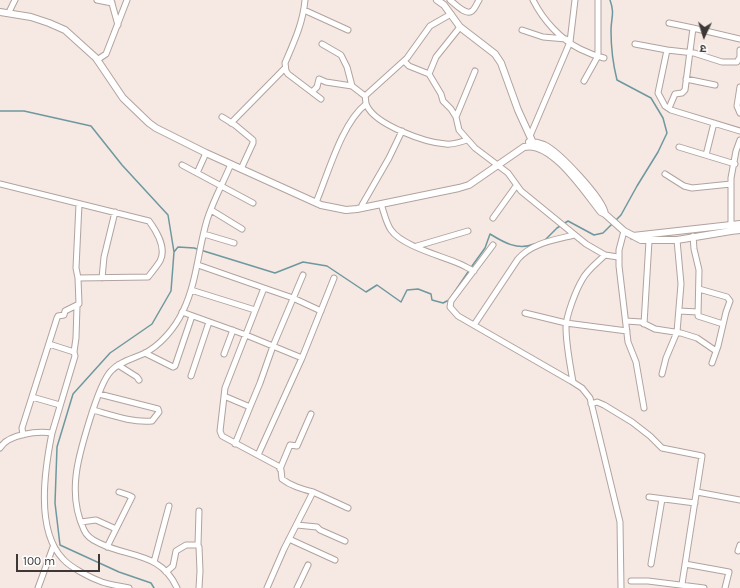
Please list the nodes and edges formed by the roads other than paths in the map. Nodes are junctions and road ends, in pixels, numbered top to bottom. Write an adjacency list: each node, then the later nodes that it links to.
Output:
1 (15, 0): 14 (street)
2 (97, 0): 11 (street)
3 (127, 0): 19 (street)
4 (305, 0): 15 (street)
5 (437, 0): 12 (street)
6 (450, 0): 7 (street); 12 (street)
7 (479, 0)
8 (533, 0): 25 (street)
9 (575, 0): 25 (street)
10 (598, 0): 31 (street)
11 (111, 1): 19 (street)
12 (444, 5): 17 (street)
13 (0, 9): 14 (street)
14 (10, 10): 33 (street)
15 (304, 10): 22 (street); 35 (street)
16 (0, 12): 33 (street)
17 (451, 14): 20 (street); 34 (street)
18 (669, 23): 21 (street)
19 (118, 25): 33 (street)
20 (460, 27): 37 (street); 57 (street)
21 (693, 28): 24 (street); 30 (street)
22 (348, 30)
23 (522, 30): 25 (street)
24 (740, 39)
25 (568, 41): 31 (street); 57 (street)
26 (322, 44): 41 (street)
27 (635, 44): 28 (street)
28 (667, 50): 30 (street); 47 (street)
29 (740, 50): 30 (street)
30 (689, 52): 38 (street)
31 (598, 56): 32 (street); 39 (street)
32 (604, 58)
33 (99, 60): 59 (street); 65 (street)
34 (404, 61): 37 (street); 44 (street)
35 (285, 68): 43 (street); 51 (street)
36 (475, 71): 50 (street)
37 (429, 74): 50 (street)
38 (686, 79): 40 (street); 47 (street)
39 (584, 81)
40 (715, 85)
41 (352, 86): 43 (street); 44 (street)
42 (740, 87): 48 (street)
43 (312, 92): 45 (street)
44 (366, 96): 46 (street)
45 (321, 99)
46 (366, 104): 54 (street); 72 (street)
47 (668, 108): 52 (street)
48 (740, 113)
49 (222, 117): 51 (street)
50 (456, 117): 55 (street)
51 (231, 123): 65 (street)
52 (714, 123): 53 (street); 60 (street)
53 (740, 131)
54 (402, 132): 55 (street); 76 (street)
55 (467, 140): 62 (street)
56 (740, 140): 63 (street)
57 (532, 141): 62 (street); 85 (street)
58 (679, 147): 60 (street)
59 (206, 153): 61 (street); 66 (street)
60 (706, 155): 63 (street)
61 (231, 164): 65 (street); 71 (street)
62 (495, 164): 70 (street); 75 (street); 76 (street)
63 (735, 164): 69 (street)
64 (182, 165): 66 (street)
65 (242, 168): 72 (street); 75 (street)
66 (197, 173): 71 (street)
67 (665, 174): 69 (street)
68 (0, 184): 74 (street)
69 (731, 184): 80 (street)
70 (516, 186): 79 (street); 86 (street)
71 (222, 187): 73 (street); 77 (street)
72 (317, 200): 76 (street)
73 (253, 203)
74 (79, 204): 78 (street); 100 (street)
75 (382, 204): 94 (street)
76 (362, 205)
77 (211, 210): 82 (street); 87 (street)
78 (115, 212): 101 (street); 101 (street)
79 (493, 218)
80 (731, 224): 81 (street); 88 (street)
81 (740, 224)
82 (242, 228)
83 (740, 230): 89 (street)
84 (468, 231): 94 (street)
85 (624, 231): 88 (street); 96 (street)
86 (571, 233): 95 (street); 120 (street)
87 (204, 234): 92 (street); 97 (street)
88 (633, 236): 91 (street)
89 (693, 236): 90 (street); 104 (street)
90 (677, 240): 91 (street); 110 (street)
91 (649, 241): 118 (street)
92 (234, 243)
93 (493, 245): 98 (street)
94 (416, 246): 98 (street)
95 (605, 255): 96 (street); 117 (street)
96 (618, 257): 115 (street)
97 (198, 265): 103 (street); 105 (street)
98 (474, 271): 120 (street)
99 (303, 275): 106 (street)
100 (78, 278): 101 (street); 107 (street)
101 (102, 278)
102 (334, 278): 109 (street)
103 (264, 288): 106 (street); 108 (street)
104 (699, 289): 112 (street); 119 (street)
105 (191, 290): 108 (street); 111 (street)
106 (293, 298): 109 (street); 126 (street)
107 (77, 306): 125 (street); 128 (street)
108 (255, 310): 124 (street)
109 (321, 311): 131 (street)
110 (679, 311): 112 (street); 123 (street)
111 (182, 312): 114 (street); 129 (street)
112 (698, 312): 119 (street)
113 (526, 313): 117 (street)
114 (192, 316): 116 (street); 129 (street)
115 (626, 321): 118 (street); 122 (street)
116 (209, 322): 121 (street); 135 (street)
117 (566, 323): 122 (street); 137 (street)
118 (644, 324): 123 (street)
119 (723, 324): 127 (street)
120 (474, 325): 137 (street)
121 (233, 330): 124 (street); 130 (street)
122 (627, 331): 144 (street)
123 (677, 332): 127 (street); 134 (street)
124 (246, 335): 126 (street); 139 (street)
125 (49, 344): 128 (street); 140 (street)
126 (273, 346): 131 (street); 143 (street)
127 (716, 351): 132 (street)
128 (74, 352): 142 (street)
129 (145, 353): 133 (street)
130 (224, 354)
131 (302, 358): 151 (street)
132 (712, 363)
133 (118, 365): 136 (street); 138 (street)
134 (662, 374)
135 (191, 376)
136 (138, 380)
137 (573, 382): 141 (street)
138 (99, 394): 145 (street); 145 (street)
139 (224, 396): 143 (street); 149 (street)
140 (32, 397): 142 (street); 148 (street)
141 (591, 404): 155 (street); 188 (street)
142 (60, 406): 147 (street)
143 (250, 407): 149 (street)
144 (644, 408)
145 (93, 410): 163 (street)
146 (311, 414): 152 (street)
147 (52, 432): 148 (street); 170 (street)
148 (23, 435): 150 (street)
149 (235, 444): 151 (street)
150 (0, 448)
151 (258, 455): 152 (street)
152 (280, 469): 154 (street)
153 (119, 492): 165 (street)
154 (313, 492): 161 (street); 164 (street)
155 (697, 492): 158 (street); 159 (street)
156 (649, 497): 157 (street)
157 (662, 499): 159 (street); 175 (street)
158 (740, 500)
159 (695, 504): 176 (street)
160 (169, 506): 174 (street)
161 (348, 508)
162 (200, 511): 168 (street)
163 (81, 522): 165 (street); 171 (street)
164 (297, 525): 166 (street); 167 (street)
165 (116, 529): 171 (street)
166 (289, 539): 173 (street); 186 (street)
167 (345, 541)
168 (198, 545): 178 (street); 185 (street)
169 (740, 545): 172 (street)
170 (53, 547): 182 (street); 183 (street)
171 (107, 547): 174 (street)
172 (738, 551)
173 (335, 560)
174 (154, 562): 178 (street)
175 (651, 564)
176 (685, 564): 180 (street); 190 (street)
177 (308, 565): 187 (street)
178 (166, 572): 184 (street)
179 (631, 581): 181 (street)
180 (682, 584): 181 (street); 189 (street)
181 (664, 585)
182 (38, 588)
183 (129, 588)
184 (176, 588)
185 (199, 588)
186 (267, 588)
187 (297, 588)
188 (621, 588)
189 (701, 588)
190 (725, 588)

